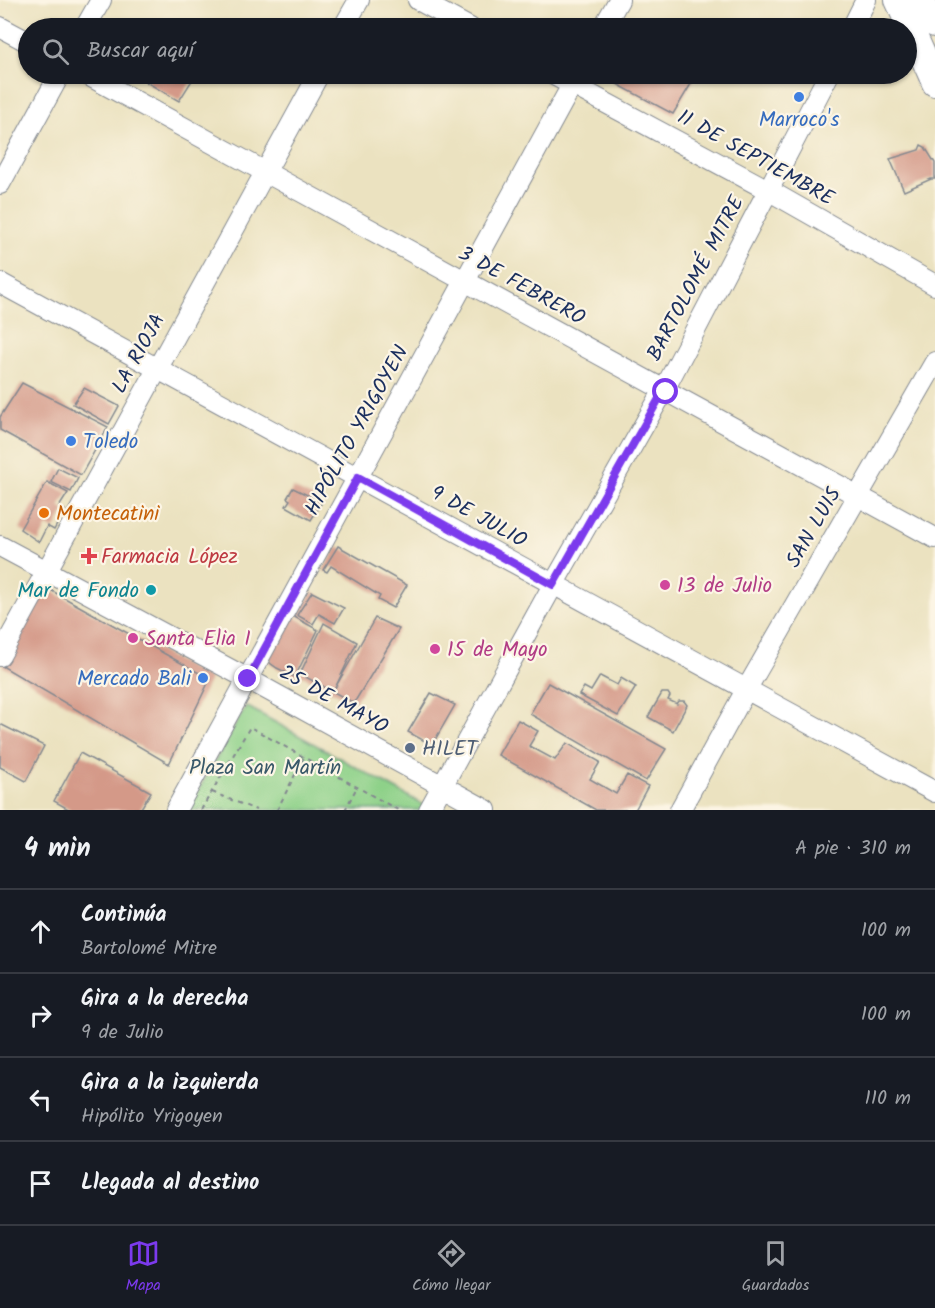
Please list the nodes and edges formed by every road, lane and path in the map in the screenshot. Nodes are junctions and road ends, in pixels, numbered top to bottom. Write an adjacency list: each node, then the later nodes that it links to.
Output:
1 (100, 0): 8 (street)
2 (359, 0): 9 (street)
3 (418, 0): 10 (street)
4 (618, 0): 11 (street)
5 (866, 0): 12 (street)
6 (898, 0): 13 (main road)
7 (920, 0): 14 (main road)
8 (90, 18)
9 (349, 18)
10 (451, 18)
11 (608, 18)
12 (857, 18)
13 (906, 18)
14 (935, 24)
15 (0, 27): 16 (street)
16 (18, 37)
17 (917, 43): 18 (main road)
18 (935, 83)
19 (55, 84): 26 (street)
20 (104, 84): 25 (street, 3 DE FEBRERO)
21 (313, 84): 25 (street, LA RIOJA)
22 (572, 84): 28 (street, HIPÓLITO YRIGOYEN)
23 (584, 84): 27 (street, 11 DE SEPTIEMBRE)
24 (823, 84): 27 (street, BARTOLOMÉ MITRE)
25 (265, 172): 28 (street, 3 DE FEBRERO); 32 (street, LA RIOJA)
26 (0, 184)
27 (768, 190): 30 (street, 11 DE SEPTIEMBRE); 33 (street, BARTOLOMÉ MITRE)
28 (465, 281): 33 (street, 3 DE FEBRERO); 34 (street, HIPÓLITO YRIGOYEN)
29 (0, 283): 32 (street, 9 DE JULIO)
30 (935, 285)
31 (935, 362): 35 (street, SAN LUIS)
32 (158, 368): 34 (street, 9 DE JULIO); 38 (street, LA RIOJA)
33 (664, 390): 35 (street, 3 DE FEBRERO); 39 (street, BARTOLOMÉ MITRE)
34 (358, 477): 39 (street, 9 DE JULIO); 41 (street, HIPÓLITO YRIGOYEN)
35 (859, 495): 36 (street, 3 DE FEBRERO); 42 (street, SAN LUIS)
36 (935, 538)
37 (0, 546): 38 (street, 25 DE MAYO)
38 (46, 571): 40 (street, LA RIOJA); 41 (street, 25 DE MAYO)
39 (553, 585): 42 (street, 9 DE JULIO); 44 (street, BARTOLOMÉ MITRE)
40 (0, 656)
41 (248, 679): 44 (street, 25 DE MAYO); 48 (street, HIPÓLITO YRIGOYEN)
42 (746, 690): 47 (street, 9 DE JULIO); 56 (street, SAN LUIS)
43 (304, 757): 45 (path); 46 (path); 51 (path)
44 (442, 786): 54 (street, BARTOLOMÉ MITRE); 55 (street, 25 DE MAYO)
45 (357, 787): 52 (path); 53 (path)
46 (212, 792): 49 (path); 50 (path)
47 (935, 792)
48 (176, 810)
49 (201, 810)
50 (256, 810)
51 (277, 810)
52 (345, 810)
53 (398, 810)
54 (429, 810)
55 (486, 810)
56 (680, 810)

